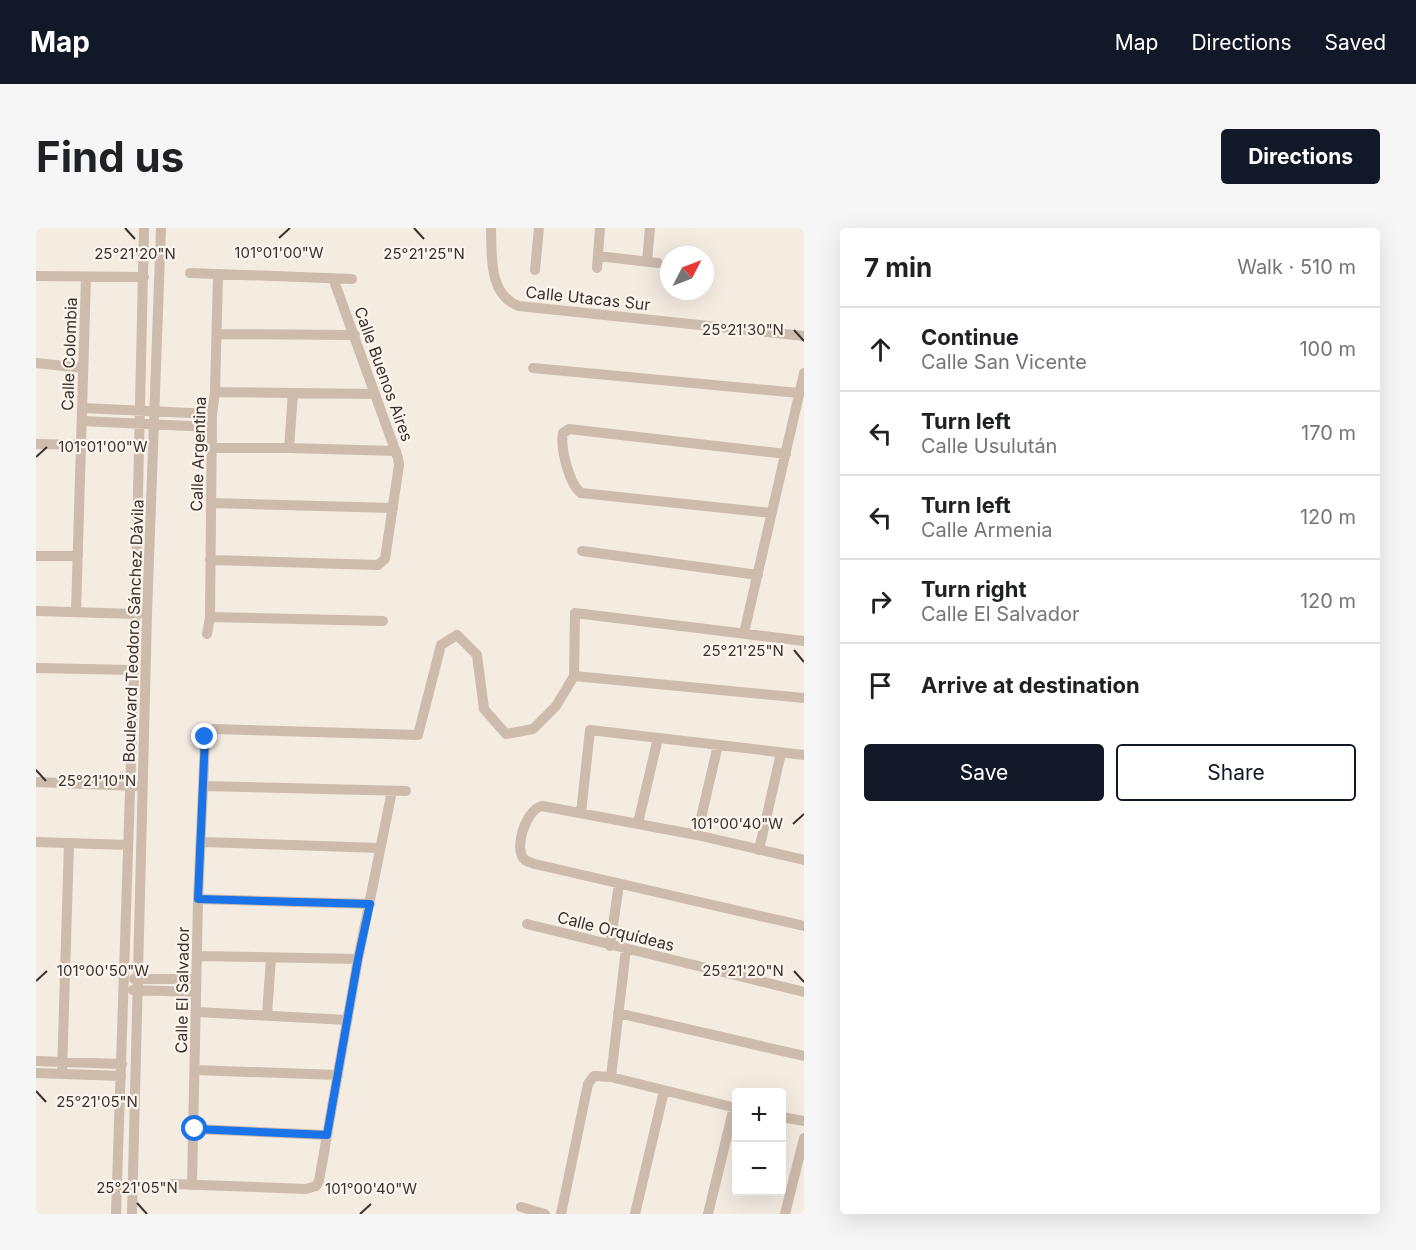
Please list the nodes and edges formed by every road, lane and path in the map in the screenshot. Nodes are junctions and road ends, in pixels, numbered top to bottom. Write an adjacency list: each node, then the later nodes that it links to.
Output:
1 (144, 228): 14 (street, Boulevard Teodoro Sánchez Dávila)
2 (161, 228): 30 (street, Boulevard Teodoro Sánchez Dávila)
3 (491, 228): 19 (street, Calle Utacas Sur)
4 (539, 228): 9 (street)
5 (600, 228): 7 (street)
6 (650, 228): 7 (street)
7 (598, 256): 8 (street)
8 (597, 268)
9 (536, 270)
10 (190, 273): 11 (street)
11 (218, 275): 15 (street); 17 (street, Calle Argentina)
12 (36, 276): 13 (street)
13 (86, 277): 14 (street); 21 (street, Calle Colombia)
14 (144, 277): 29 (street, Boulevard Teodoro Sánchez Dávila)
15 (333, 278): 16 (street); 18 (street, Calle Buenos Aires)
16 (352, 279)
17 (217, 334): 18 (street); 24 (street, Calle Argentina)
18 (355, 335): 27 (street, Calle Buenos Aires)
19 (804, 336)
20 (36, 363): 21 (street)
21 (82, 368): 28 (street, Calle Colombia)
22 (533, 368): 26 (street)
23 (804, 374): 26 (street)
24 (215, 392): 25 (street); 31 (street, Calle Argentina)
25 (293, 393): 27 (street); 39 (street)
26 (800, 393): 41 (street)
27 (375, 394): 40 (street, Calle Buenos Aires)
28 (82, 408): 29 (street); 32 (street, Calle Colombia)
29 (140, 410): 30 (street); 33 (street, Boulevard Teodoro Sánchez Dávila)
30 (156, 411): 31 (street); 34 (street, Boulevard Teodoro Sánchez Dávila)
31 (212, 414): 35 (street, Calle Argentina)
32 (82, 422): 33 (street); 37 (street, Calle Colombia)
33 (140, 424): 34 (street); 52 (street, Boulevard Teodoro Sánchez Dávila)
34 (155, 425): 35 (street); 53 (street, Boulevard Teodoro Sánchez Dávila)
35 (211, 427): 38 (street, Calle Argentina)
36 (36, 444): 37 (street)
37 (80, 445): 47 (street, Calle Colombia)
38 (212, 448): 39 (street); 42 (street, Calle Argentina)
39 (289, 448): 40 (street)
40 (396, 451): 43 (street, Calle Buenos Aires)
41 (786, 454): 44 (street); 44 (street)
42 (211, 503): 43 (street); 48 (street, Calle Argentina)
43 (393, 508): 48 (street, Calle Buenos Aires)
44 (772, 513): 49 (street)
45 (582, 551): 49 (street)
46 (36, 556): 47 (street)
47 (78, 556): 51 (street, Calle Colombia)
48 (210, 560): 54 (street, Calle Argentina)
49 (758, 575): 56 (street)
50 (36, 611): 51 (street)
51 (76, 612): 52 (street)
52 (134, 614): 53 (street); 60 (street, Boulevard Teodoro Sánchez Dávila)
53 (147, 614): 69 (street, Boulevard Teodoro Sánchez Dávila)
54 (210, 617): 55 (street); 57 (street, Calle Argentina)
55 (383, 621)
56 (744, 633): 58 (street); 61 (street)
57 (207, 634)
58 (804, 641)
59 (36, 668): 60 (street)
60 (134, 670): 68 (street, Boulevard Teodoro Sánchez Dávila)
61 (574, 676): 62 (street); 70 (street, Calle El Salvador)
62 (804, 698)
63 (658, 738): 64 (street); 73 (street); 74 (street)
64 (718, 745): 65 (street); 75 (street)
65 (781, 753): 66 (street); 81 (street)
66 (804, 755)
67 (36, 782): 68 (street)
68 (129, 786): 69 (street); 79 (street, Boulevard Teodoro Sánchez Dávila)
69 (144, 786): 95 (street, Boulevard Teodoro Sánchez Dávila)
70 (203, 786): 71 (street); 77 (street, Calle El Salvador)
71 (393, 791): 72 (street); 80 (street)
72 (406, 791)
73 (581, 813): 74 (street); 83 (street)
74 (638, 823): 75 (street)
75 (697, 835): 81 (street)
76 (36, 842): 78 (street)
77 (202, 842): 80 (street); 84 (street, Calle El Salvador)
78 (69, 843): 79 (street); 104 (street)
79 (128, 845): 94 (street, Boulevard Teodoro Sánchez Dávila)
80 (380, 848): 85 (street)
81 (759, 850): 82 (street)
82 (804, 861)
83 (620, 884): 87 (street); 88 (street)
84 (198, 899): 85 (street); 90 (street, Calle El Salvador)
85 (370, 904): 92 (street)
86 (527, 924): 88 (street, Calle Orquídeas)
87 (804, 926)
88 (610, 946): 89 (street, Calle Orquídeas)
89 (626, 949): 96 (street, Calle Orquídeas); 99 (street)
90 (197, 956): 91 (street); 93 (street, Calle El Salvador)
91 (271, 958): 92 (street); 100 (street)
92 (358, 959): 101 (street)
93 (196, 979): 95 (street); 97 (street, Calle El Salvador)
94 (124, 984): 95 (street); 105 (street, Boulevard Teodoro Sánchez Dávila)
95 (138, 985): 97 (street); 124 (street, Boulevard Teodoro Sánchez Dávila)
96 (804, 992)
97 (196, 993): 98 (street, Calle El Salvador)
98 (197, 1012): 100 (street); 106 (street, Calle El Salvador)
99 (618, 1013): 102 (street); 111 (street)
100 (267, 1015): 101 (street)
101 (347, 1020): 110 (street)
102 (804, 1056)
103 (36, 1060): 104 (street)
104 (63, 1061): 105 (street); 108 (street)
105 (122, 1064): 109 (street, Boulevard Teodoro Sánchez Dávila)
106 (195, 1070): 110 (street); 117 (street, Calle El Salvador)
107 (36, 1073): 108 (street)
108 (62, 1073): 109 (street)
109 (121, 1076): 123 (street, Boulevard Teodoro Sánchez Dávila)
110 (338, 1076): 118 (street)
111 (605, 1076): 112 (street); 126 (street)
112 (664, 1091): 113 (street); 127 (street)
113 (732, 1107)
114 (786, 1118): 116 (street)
115 (732, 1120): 128 (street)
116 (804, 1121)
117 (195, 1129): 118 (street); 121 (street, Calle El Salvador)
118 (327, 1135): 121 (street)
119 (804, 1138): 129 (street)
120 (173, 1184): 121 (street)
121 (192, 1185)
122 (521, 1207): 125 (street)
123 (116, 1214)
124 (132, 1214)
125 (545, 1214)
126 (561, 1214)
127 (635, 1214)
128 (708, 1214)
129 (785, 1214)

